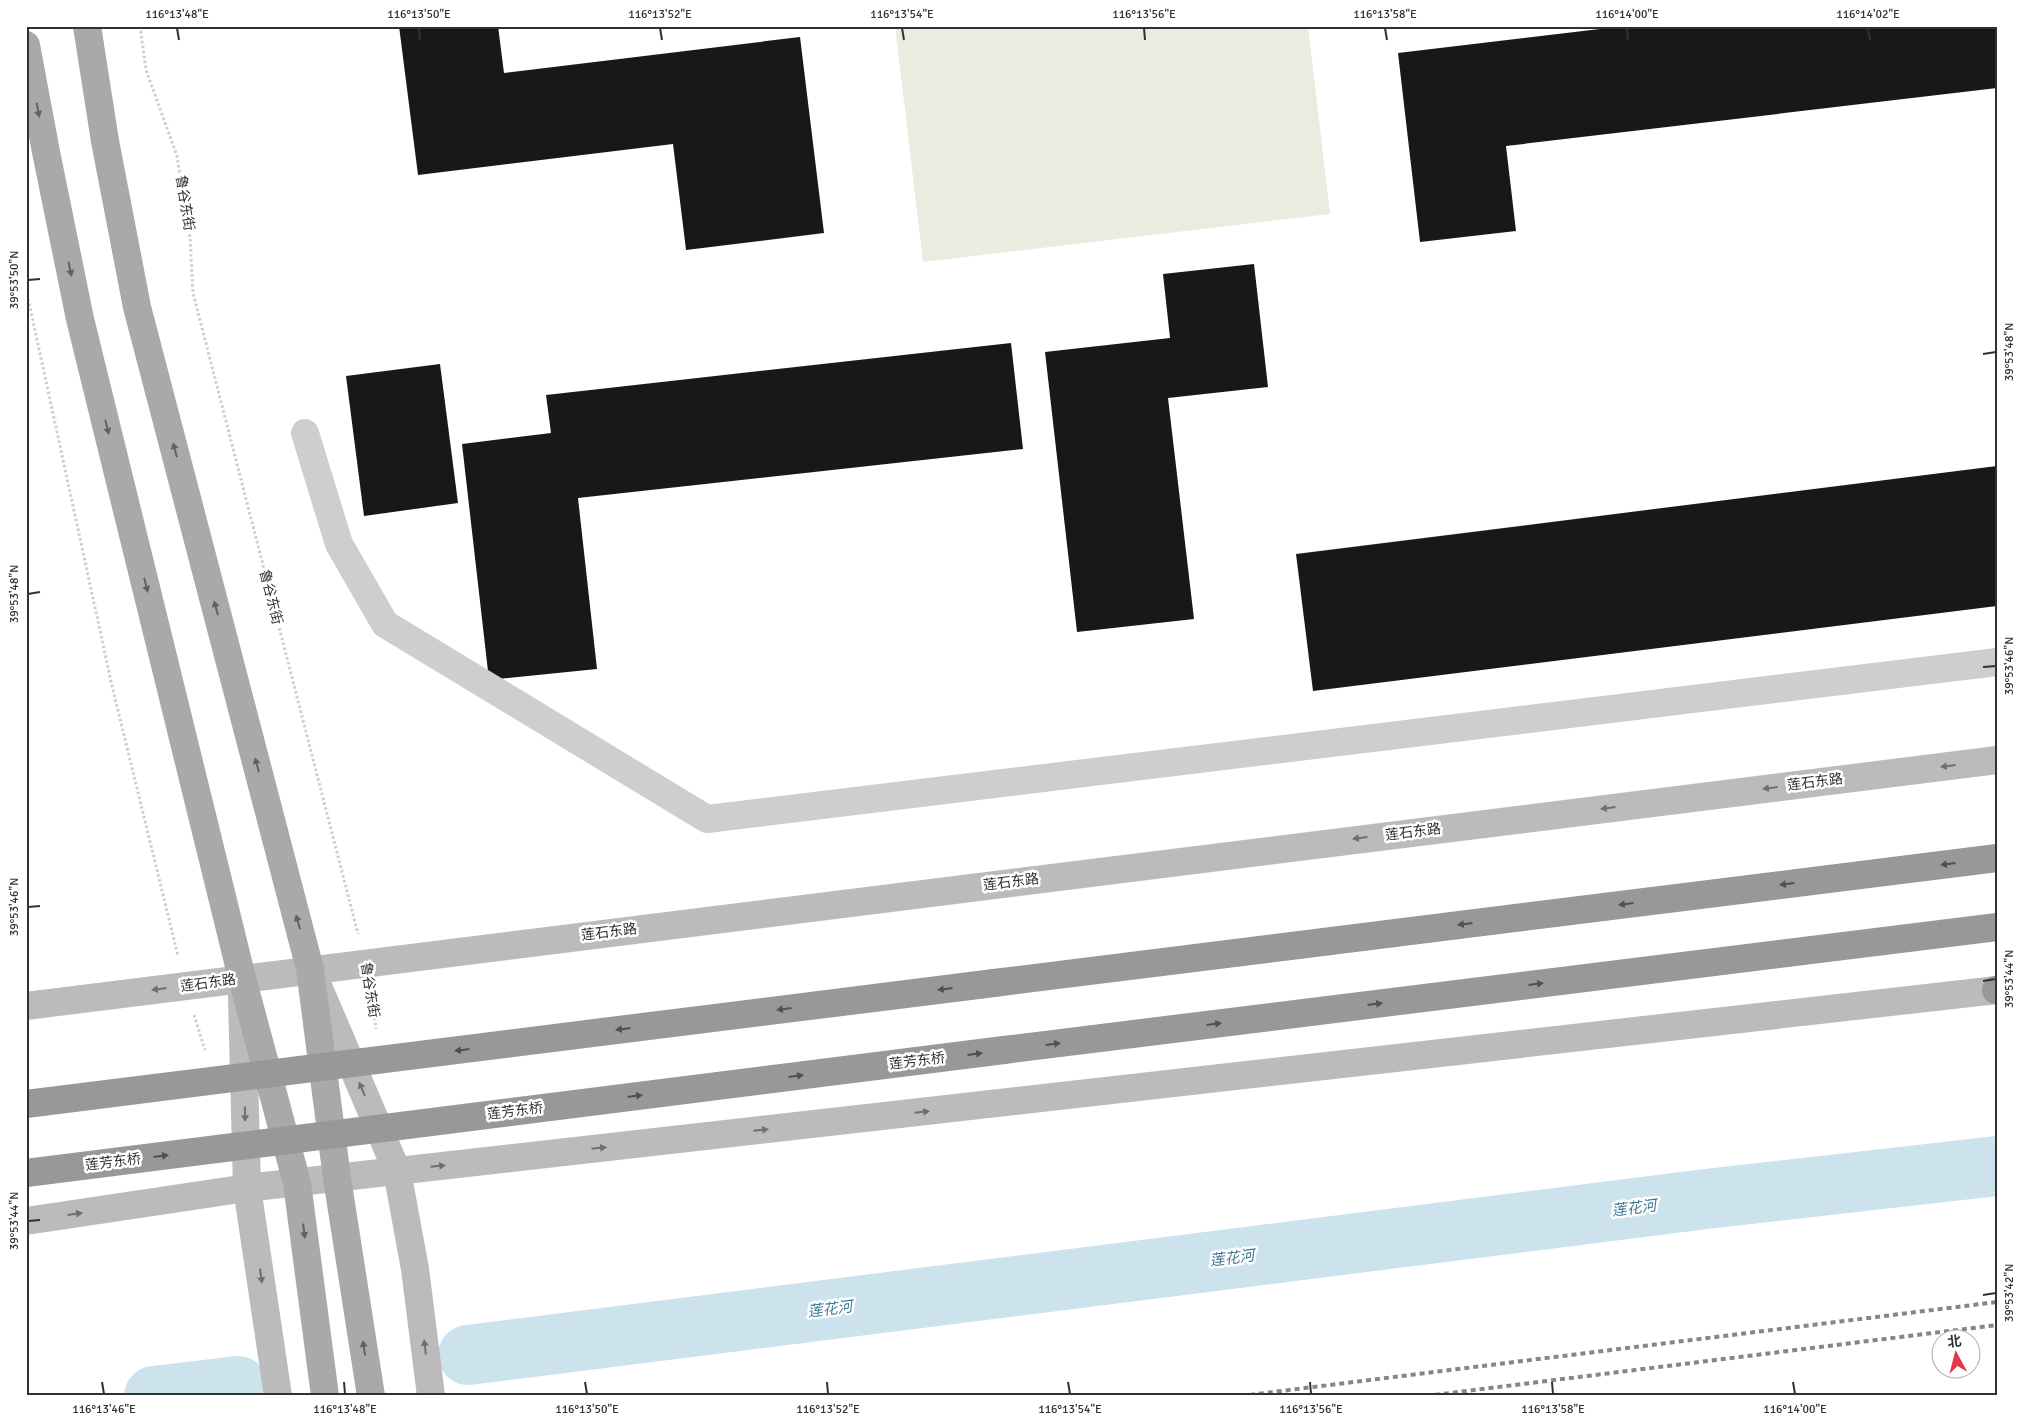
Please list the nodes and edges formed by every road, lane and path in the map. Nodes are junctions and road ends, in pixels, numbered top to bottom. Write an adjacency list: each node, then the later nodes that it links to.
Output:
1 (86, 26): 11 (main road, one-way to 1)
2 (140, 26): 10 (path, 鲁谷东街)
3 (26, 45): 12 (main road, one-way to 12)
4 (26, 289): 13 (path)
5 (305, 432): 6 (street)
6 (1997, 662)
7 (1997, 760): 10 (street, 莲石东路, one-way to 10)
8 (1997, 858): 18 (highway, one-way to 18, bridge)
9 (1997, 927): 20 (highway, 莲芳东桥, one-way to 9, bridge)
10 (366, 962): 11 (street, 莲石东路); 16 (path, 鲁谷东街)
11 (310, 969): 12 (street, 莲石东路); 19 (street, one-way to 11); 21 (main road)
12 (242, 978): 13 (street, 莲石东路); 22 (main road); 23 (street, one-way to 23)
13 (185, 986): 15 (street, 莲石东路, one-way to 15); 17 (path)
14 (1997, 990): 19 (street, one-way to 14)
15 (26, 1006)
16 (378, 1038)
17 (208, 1059)
18 (26, 1104)
19 (397, 1171): 21 (street); 28 (street, one-way to 19)
20 (26, 1173)
21 (337, 1178): 22 (street); 27 (main road, one-way to 21)
22 (298, 1183): 23 (street); 26 (main road, one-way to 26)
23 (247, 1188): 24 (street, one-way to 23); 25 (street, one-way to 25)
24 (26, 1221)
25 (278, 1396)
26 (325, 1396)
27 (371, 1396)
28 (430, 1396)

